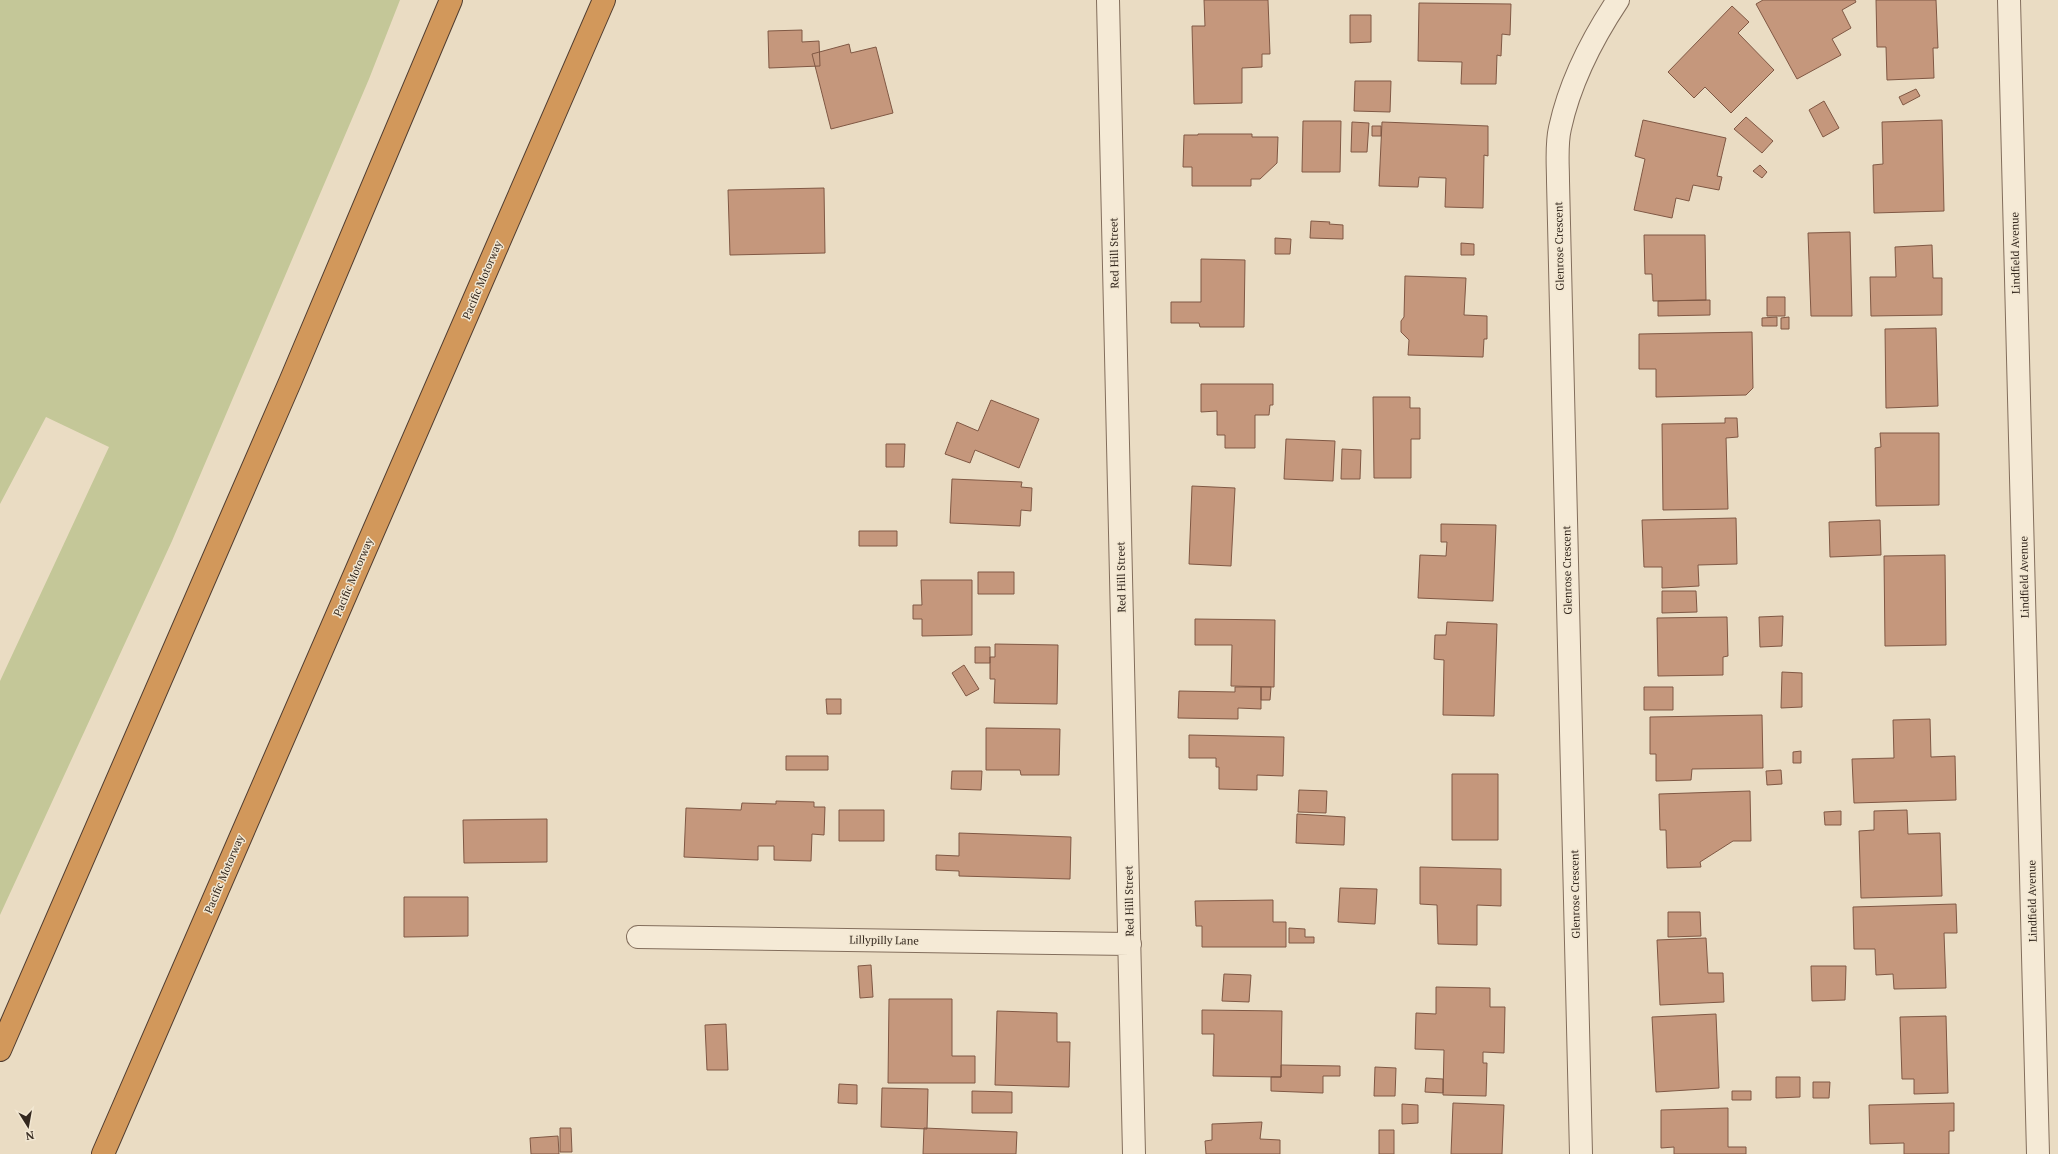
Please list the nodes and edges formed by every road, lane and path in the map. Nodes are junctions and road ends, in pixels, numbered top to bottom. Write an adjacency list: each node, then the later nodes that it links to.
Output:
1 (451, 0): 8 (highway)
2 (604, 0): 9 (highway, Pacific Motorway)
3 (1108, 0): 7 (street, Red Hill Street)
4 (1618, 0): 11 (street, Glenrose Crescent)
5 (2009, 0): 12 (street, Lindfield Avenue)
6 (638, 937): 7 (street, Lillypilly Lane)
7 (1130, 944): 10 (street, Red Hill Street)
8 (0, 1050)
9 (103, 1154)
10 (1134, 1154)
11 (1581, 1154)
12 (2038, 1154)

